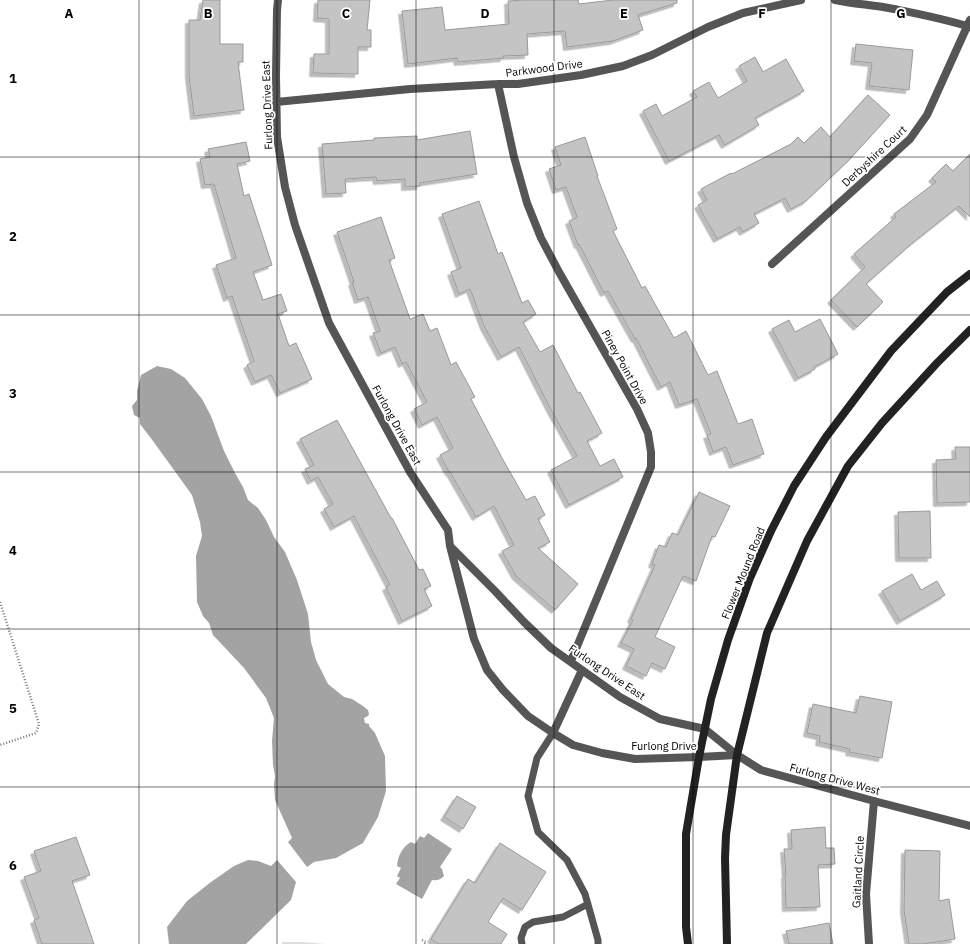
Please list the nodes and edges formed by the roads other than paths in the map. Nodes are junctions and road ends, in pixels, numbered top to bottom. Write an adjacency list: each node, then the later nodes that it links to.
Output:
1 (278, 0): 6 (street, Furlong Drive East)
2 (801, 0): 5 (street, Parkwood Drive)
3 (835, 0): 4 (street)
4 (969, 24): 7 (street, Derbyshire Court)
5 (498, 84): 6 (street, Parkwood Drive); 11 (street, Piney Point Drive)
6 (276, 102): 10 (street, Furlong Drive East)
7 (772, 264)
8 (970, 274): 13 (main road, Flower Mound Road)
9 (970, 330): 15 (main road)
10 (450, 546): 11 (street, Furlong Drive East); 14 (street, Furlong Drive)
11 (571, 661): 12 (street, Furlong Drive East)
12 (582, 670): 13 (street, Furlong Drive East); 14 (street)
13 (705, 729): 15 (street, Furlong Drive West); 16 (main road, Flower Mound Road)
14 (553, 733): 16 (street, Furlong Drive); 19 (lane)
15 (737, 755): 16 (street, Furlong Drive); 17 (street, Furlong Drive West); 23 (main road)
16 (699, 757): 22 (main road, Flower Mound Road)
17 (874, 801): 18 (street, Furlong Drive West); 24 (street, Gaitland Circle)
18 (970, 826)
19 (588, 904): 20 (lane); 21 (lane)
20 (522, 944)
21 (598, 944)
22 (688, 944)
23 (727, 944)
24 (869, 944)

